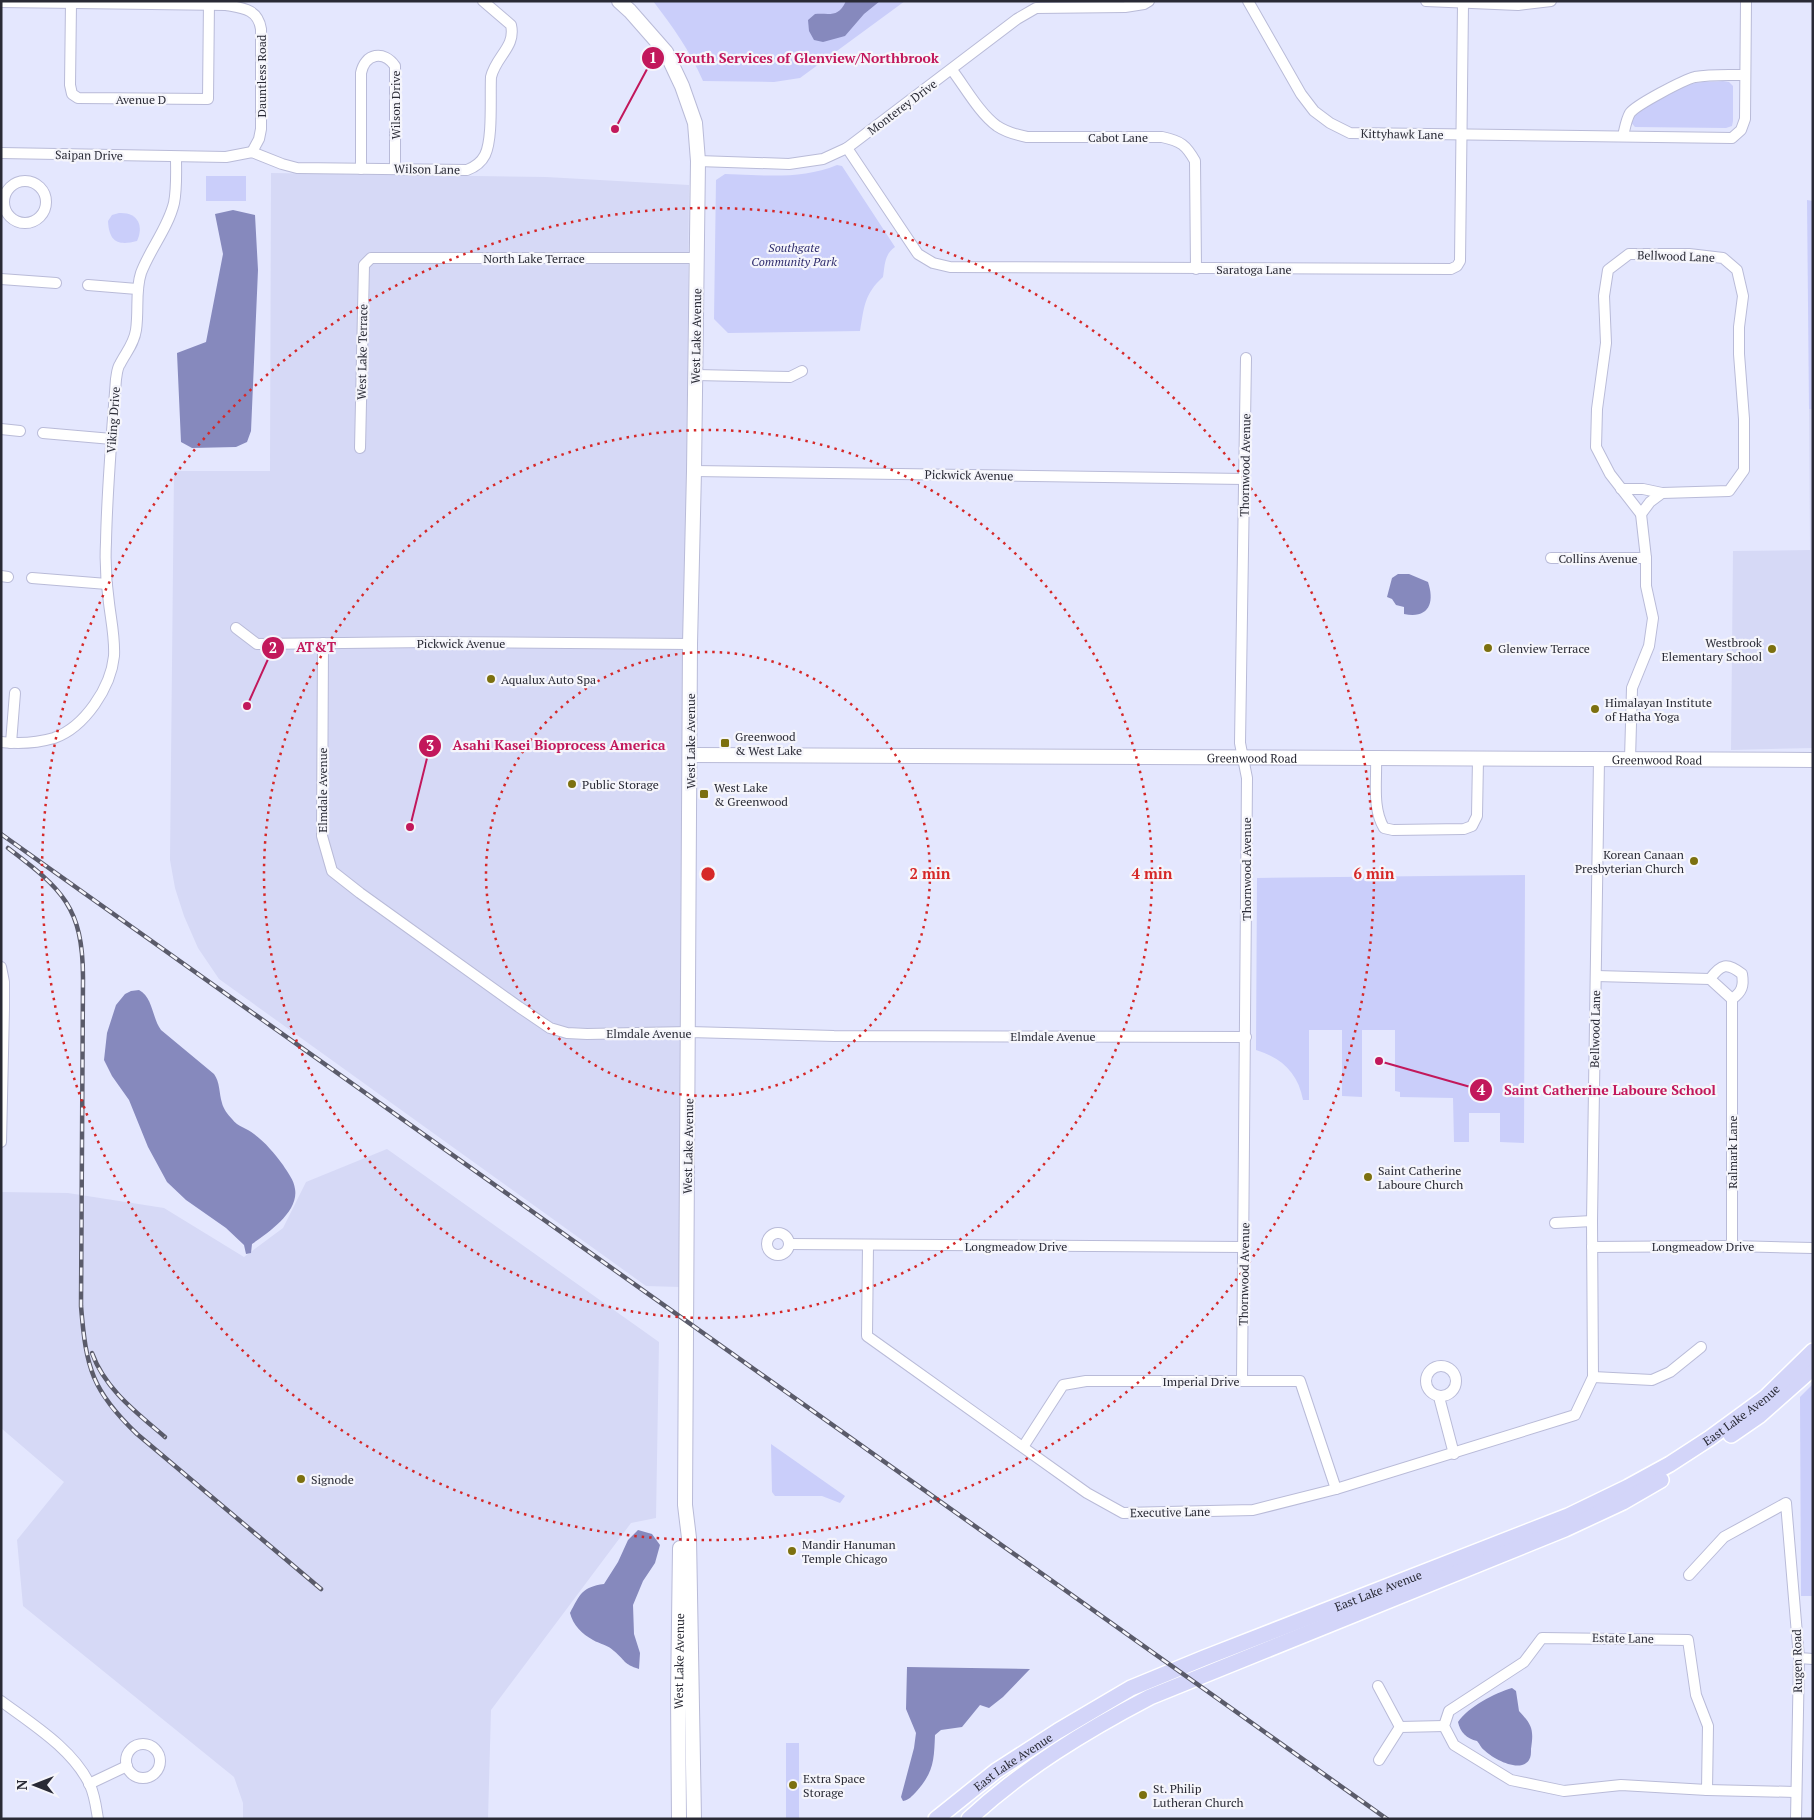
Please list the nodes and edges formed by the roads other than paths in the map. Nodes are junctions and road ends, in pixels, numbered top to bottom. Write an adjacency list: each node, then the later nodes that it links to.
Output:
1 (483, 1): 22 (street, Wilson Lane)
2 (619, 1): 20 (street, West Lake Avenue)
3 (1149, 1): 12 (street, Monterey Drive)
4 (1248, 1): 14 (street, Kittyhawk Lane)
5 (1426, 1): 11 (street)
6 (1551, 1): 11 (street)
7 (1746, 1): 13 (street)
8 (1, 2): 9 (street, Dauntless Road)
9 (71, 3): 10 (street, Dauntless Road); 10 (street, Avenue D)
10 (209, 3): 17 (street, Dauntless Road)
11 (1463, 4): 14 (street, Saratoga Lane)
12 (952, 70): 16 (street, Monterey Drive); 26 (street, Cabot Lane)
13 (1745, 75): 15 (street); 15 (street, Kittyhawk Lane)
14 (1462, 135): 15 (street, Kittyhawk Lane); 26 (street, Saratoga Lane)
15 (1624, 136)
16 (847, 148): 20 (street, Monterey Drive); 26 (street, Saratoga Lane)
17 (252, 152): 19 (street, Saipan Drive); 21 (street, Wilson Lane)
18 (1, 153): 19 (street, Saipan Drive)
19 (176, 157): 30 (street, Viking Drive)
20 (698, 161): 25 (street, West Lake Avenue)
21 (361, 168): 22 (street, Wilson Lane); 22 (street, Wilson Drive)
22 (396, 169)
23 (3, 200): 23 (street)
24 (371, 258): 25 (street, North Lake Terrace); 38 (street, West Lake Terrace)
25 (697, 258): 33 (street, West Lake Avenue)
26 (1196, 269)
27 (1, 279): 28 (street)
28 (56, 283)
29 (88, 285): 30 (street)
30 (137, 289): 37 (street, Viking Drive)
31 (1246, 358): 40 (street, Thornwood Avenue)
32 (802, 371): 33 (street)
33 (696, 375): 39 (street, West Lake Avenue)
34 (1, 429): 35 (street)
35 (20, 430)
36 (43, 433): 37 (street)
37 (112, 438): 47 (street, Viking Drive)
38 (360, 448)
39 (694, 471): 40 (street, Pickwick Avenue); 50 (street, West Lake Avenue)
40 (1244, 479): 54 (street, Thornwood Avenue)
41 (1620, 489): 42 (street, Bellwood Lane); 42 (street, Bellwood Lane); 43 (street, Bellwood Lane)
42 (1662, 493): 43 (street)
43 (1641, 514): 45 (street)
44 (1551, 558): 45 (street, Collins Avenue)
45 (1646, 558): 58 (street)
46 (32, 578): 47 (street)
47 (107, 584): 52 (street, Viking Drive)
48 (236, 628): 49 (street, Pickwick Avenue)
49 (323, 643): 50 (street, Pickwick Avenue); 64 (street, Elmdale Avenue)
50 (690, 644): 53 (street, West Lake Avenue)
51 (15, 693): 52 (street)
52 (6, 743)
53 (691, 755): 54 (street, Greenwood Road); 64 (street, West Lake Avenue)
54 (1243, 758): 55 (street, Greenwood Road); 65 (street, Thornwood Avenue)
55 (1376, 758): 56 (street, Greenwood Road); 56 (street)
56 (1478, 758): 57 (street, Greenwood Road)
57 (1599, 759): 58 (street, Greenwood Road); 61 (street, Bellwood Lane)
58 (1630, 759): 59 (street, Greenwood Road)
59 (1813, 760)
60 (1, 967): 66 (street)
61 (1596, 976): 62 (street); 68 (street, Bellwood Lane)
62 (1710, 979): 63 (street); 63 (street, Ralmark Lane)
63 (1732, 999): 72 (street, Ralmark Lane)
64 (689, 1032): 65 (street, Elmdale Avenue); 86 (street, West Lake Avenue)
65 (1246, 1037): 73 (street, Thornwood Avenue)
66 (2, 1057): 67 (street)
67 (1, 1142)
68 (1592, 1221): 69 (street); 74 (street, Bellwood Lane)
69 (1556, 1223)
70 (789, 1244): 71 (street, Longmeadow Drive)
71 (868, 1245): 73 (street, Longmeadow Drive); 83 (street, Executive Lane)
72 (1732, 1246): 74 (street, Longmeadow Drive); 75 (street, Longmeadow Drive)
73 (1244, 1247): 80 (street, Thornwood Avenue)
74 (1592, 1247): 79 (street, Bellwood Lane)
75 (1813, 1248)
76 (1701, 1347): 79 (street)
77 (1813, 1351): 102 (main road, East Lake Avenue)
78 (1813, 1368): 103 (main road, East Lake Avenue)
79 (1593, 1377): 82 (street, Bellwood Lane)
80 (1242, 1381): 83 (street, Imperial Drive); 85 (street, Imperial Drive)
81 (1439, 1397): 84 (street)
82 (1575, 1415): 84 (street, Executive Lane)
83 (1023, 1447): 85 (street, Executive Lane)
84 (1454, 1454): 85 (street, Executive Lane)
85 (1336, 1489)
86 (685, 1505): 100 (street, West Lake Avenue); 101 (street, West Lake Avenue)
87 (1689, 1575): 88 (street, Rugen Road)
88 (1799, 1658): 89 (street); 98 (street, Rugen Road)
89 (1813, 1659)
90 (1378, 1686): 92 (street)
91 (1, 1700): 96 (street)
92 (1400, 1726): 93 (street); 94 (street)
93 (1444, 1726): 97 (street); 97 (street, Estate Lane)
94 (1379, 1760)
95 (127, 1766): 96 (street)
96 (90, 1784): 99 (street)
97 (1708, 1790): 98 (street)
98 (1795, 1792): 104 (street, Rugen Road)
99 (98, 1819)
100 (679, 1819)
101 (694, 1819)
102 (936, 1819)
103 (969, 1819)
104 (1796, 1819)

